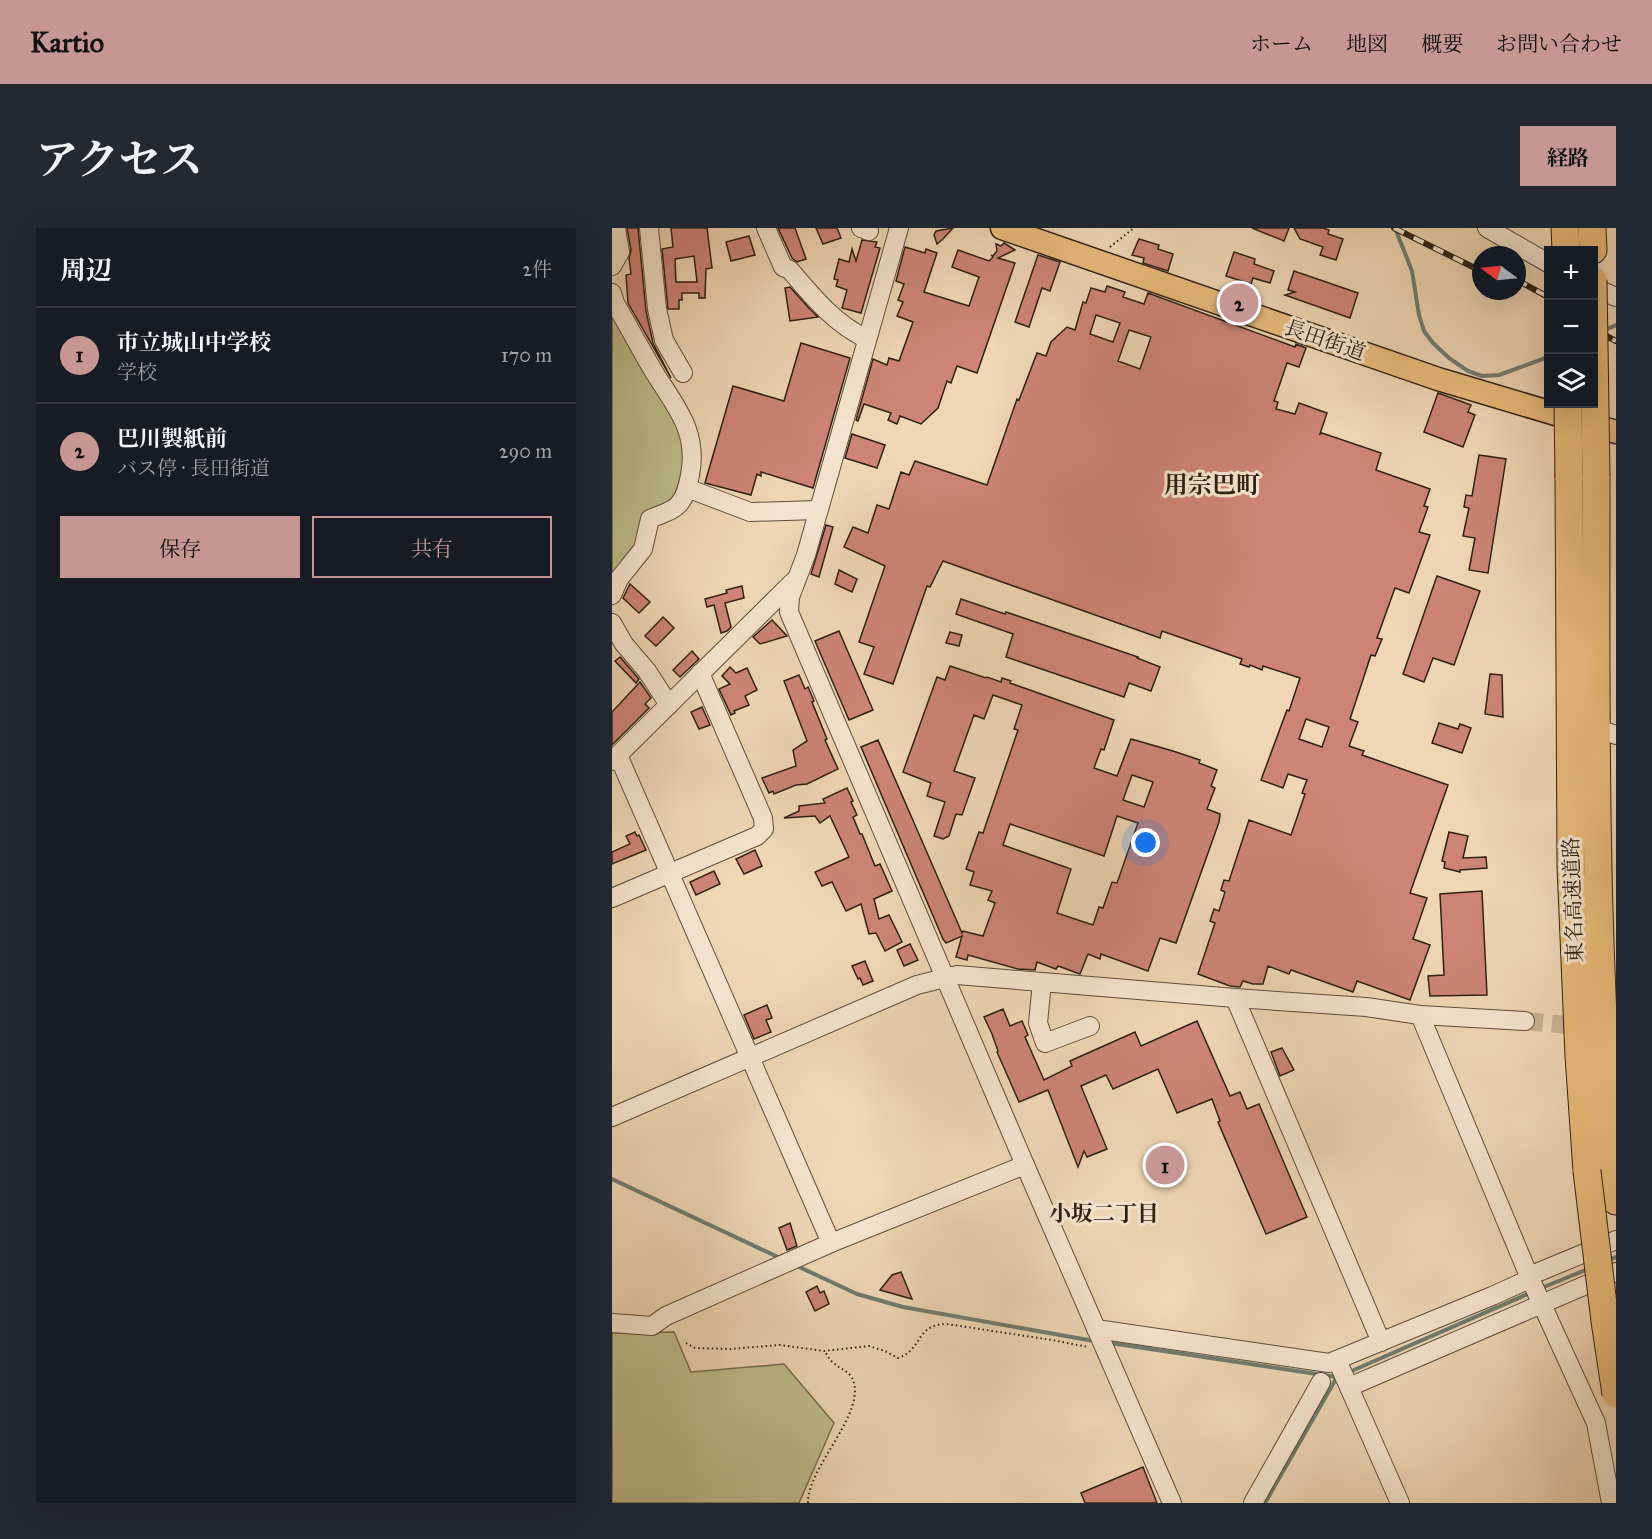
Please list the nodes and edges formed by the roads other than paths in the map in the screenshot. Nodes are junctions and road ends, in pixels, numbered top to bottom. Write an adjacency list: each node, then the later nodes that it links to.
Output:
1 (616, 228): 12 (street)
2 (649, 228): 18 (street)
3 (766, 228): 17 (street)
4 (899, 228): 17 (street)
5 (1002, 228): 20 (main road, 長田街道)
6 (1487, 228): 11 (street)
7 (1565, 228): 9 (highway)
8 (1592, 228): 10 (highway)
9 (1566, 246)
10 (1593, 246)
11 (1544, 261)
12 (612, 266)
13 (1598, 289): 15 (street)
14 (612, 293): 21 (street)
15 (1616, 297)
16 (1593, 300): 28 (highway, 東名高速道路, bridge)
17 (867, 339): 22 (street)
18 (683, 373)
19 (1568, 408): 41 (highway, 東名高速道路, bridge)
20 (1616, 432)
21 (687, 488): 22 (street); 24 (street)
22 (818, 510): 23 (street)
23 (796, 579): 26 (street); 32 (street)
24 (612, 595)
25 (612, 622): 27 (street)
26 (700, 673): 27 (street); 30 (street)
27 (669, 705): 29 (street)
28 (1606, 732): 41 (highway, 東名高速道路)
29 (615, 758): 30 (street)
30 (670, 874): 31 (street); 38 (street)
31 (612, 898)
32 (945, 977): 33 (street); 38 (street); 40 (street)
33 (1042, 982): 34 (street); 37 (street)
34 (1235, 998): 35 (street); 50 (street)
35 (1420, 1015): 36 (street); 46 (street)
36 (1525, 1021)
37 (1090, 1026)
38 (750, 1058): 39 (street); 44 (street)
39 (612, 1117)
40 (1025, 1165): 44 (street); 49 (street)
41 (1600, 1169): 42 (highway, 東名高速道路); 54 (highway, 東名高速道路, bridge)
42 (1616, 1201)
43 (1616, 1240): 46 (street)
44 (831, 1243): 48 (street)
45 (1616, 1272): 47 (street)
46 (1529, 1276): 47 (street); 50 (street)
47 (1543, 1304): 53 (street); 58 (street)
48 (612, 1323)
49 (1096, 1329): 51 (street); 55 (street)
50 (1381, 1342): 51 (street)
51 (1338, 1363): 53 (street)
52 (1321, 1383): 56 (street)
53 (1349, 1386): 57 (street)
54 (1616, 1394)
55 (1172, 1503)
56 (1253, 1503)
57 (1400, 1503)
58 (1611, 1503)

